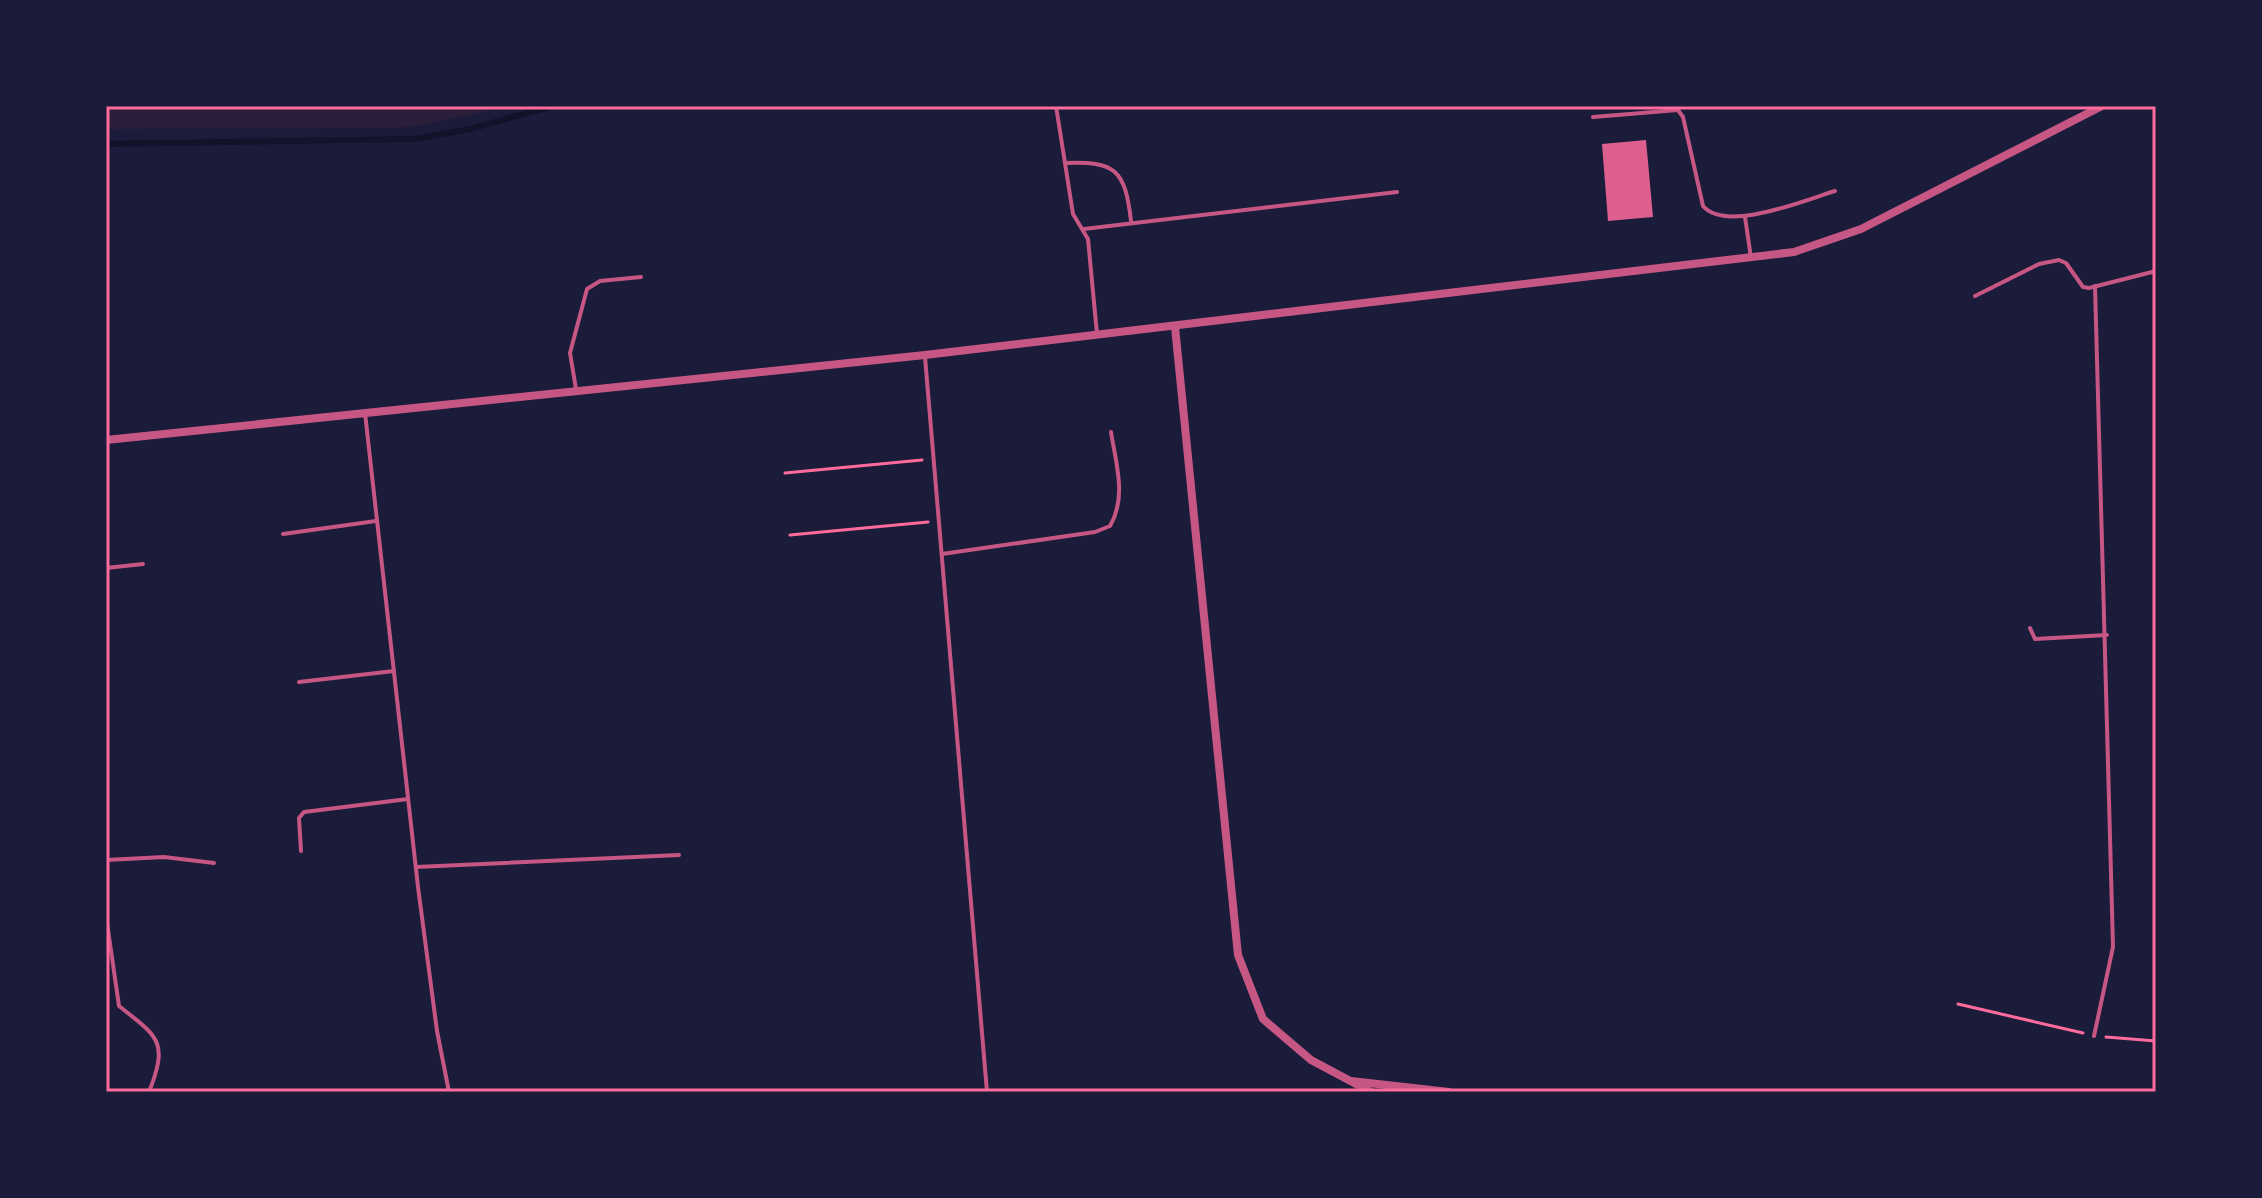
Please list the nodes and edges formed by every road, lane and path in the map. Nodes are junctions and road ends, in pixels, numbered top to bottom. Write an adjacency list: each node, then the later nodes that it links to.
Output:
1 (1056, 106): 5 (lane)
2 (2102, 106): 3 (street)
3 (2086, 110): 11 (street)
4 (1593, 117): 8 (lane)
5 (1065, 163): 9 (lane); 10 (lane)
6 (1835, 191): 8 (lane)
7 (1397, 192): 9 (lane)
8 (1745, 217): 11 (lane)
9 (1131, 221): 10 (lane)
10 (1084, 229): 17 (lane)
11 (1751, 258): 16 (street)
12 (2156, 271): 14 (lane)
13 (641, 277): 19 (lane)
14 (2095, 286): 15 (lane); 33 (lane)
15 (1975, 296)
16 (1175, 327): 17 (street); 46 (street)
17 (1097, 336): 18 (street)
18 (925, 355): 19 (street); 23 (lane)
19 (576, 391): 20 (street)
20 (365, 413): 22 (street); 25 (lane)
21 (1111, 432): 29 (lane)
22 (106, 440)
23 (934, 459): 24 (path); 26 (lane)
24 (785, 473)
25 (377, 521): 27 (lane); 34 (lane)
26 (939, 521): 28 (path); 29 (lane)
27 (283, 534)
28 (790, 535)
29 (942, 554): 49 (lane)
30 (143, 564): 31 (lane)
31 (106, 568)
32 (2030, 628): 33 (lane)
33 (2107, 635): 44 (lane)
34 (394, 671): 35 (lane); 36 (lane)
35 (299, 682)
36 (408, 799): 37 (lane); 41 (lane)
37 (301, 851)
38 (679, 855): 41 (lane)
39 (106, 860): 40 (lane)
40 (214, 863)
41 (416, 867): 48 (lane)
42 (106, 916): 47 (lane)
43 (1958, 1004): 44 (path)
44 (2094, 1036): 45 (path)
45 (2156, 1041)
46 (1346, 1081): 50 (street); 51 (street)
47 (149, 1092)
48 (449, 1092)
49 (987, 1092)
50 (1371, 1092)
51 (1449, 1092)

